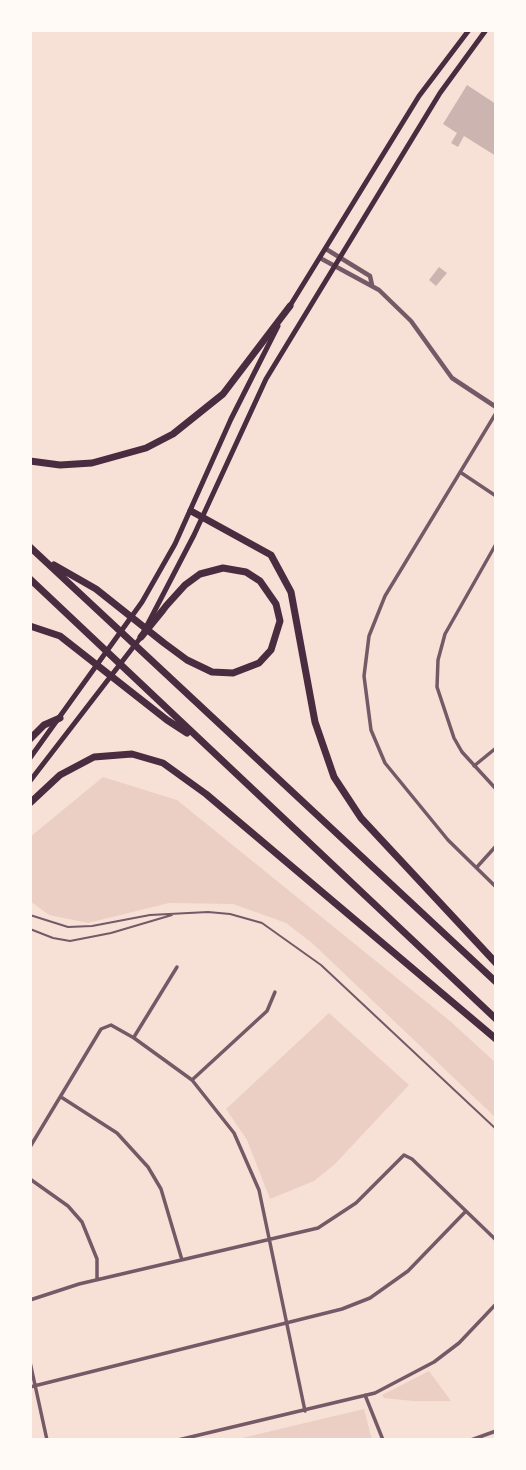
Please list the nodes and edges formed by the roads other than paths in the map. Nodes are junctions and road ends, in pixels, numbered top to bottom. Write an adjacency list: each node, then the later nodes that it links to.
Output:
1 (469, 30): 3 (main road)
2 (486, 30): 4 (main road)
3 (326, 249): 4 (street); 5 (main road)
4 (340, 257): 6 (main road); 7 (street)
5 (320, 258): 6 (street); 8 (main road)
6 (334, 267): 7 (street); 15 (main road)
7 (372, 285): 9 (street)
8 (290, 306): 11 (highway); 14 (main road)
9 (496, 407)
10 (496, 413): 12 (street)
11 (30, 461)
12 (460, 472): 13 (street); 33 (street)
13 (496, 496)
14 (191, 511): 15 (highway); 23 (main road)
15 (202, 516): 20 (main road); 38 (highway)
16 (496, 544): 28 (street)
17 (30, 547): 18 (highway)
18 (43, 559): 20 (highway); 40 (highway)
19 (30, 579): 25 (highway)
20 (159, 609): 22 (highway)
21 (30, 626): 25 (highway)
22 (141, 637): 29 (main road)
23 (60, 718): 24 (highway); 27 (main road)
24 (30, 739)
25 (199, 740): 42 (highway)
26 (496, 748): 28 (street)
27 (30, 758)
28 (474, 766): 30 (street)
29 (30, 781)
30 (496, 789)
31 (30, 803): 44 (highway)
32 (496, 846): 33 (street)
33 (477, 867): 34 (street)
34 (496, 887)
35 (177, 914): 36 (lane); 37 (lane); 47 (lane)
36 (30, 915)
37 (30, 929)
38 (496, 963)
39 (177, 967): 43 (street)
40 (496, 982)
41 (275, 992): 45 (street)
42 (496, 1019)
43 (134, 1038): 45 (street); 46 (street)
44 (496, 1040)
45 (192, 1080): 51 (street)
46 (61, 1097): 48 (street); 53 (street)
47 (496, 1129)
48 (30, 1147)
49 (30, 1179): 54 (street)
50 (466, 1212): 51 (street); 52 (street); 57 (street)
51 (268, 1238): 53 (street); 57 (street)
52 (496, 1240)
53 (182, 1260): 54 (street)
54 (97, 1280): 55 (street)
55 (30, 1300)
56 (496, 1304): 61 (street)
57 (287, 1322): 59 (street); 62 (street)
58 (30, 1362): 59 (street)
59 (36, 1386): 60 (street); 64 (street)
60 (30, 1387)
61 (365, 1395): 62 (street); 66 (street)
62 (305, 1410): 65 (street)
63 (496, 1431): 67 (street)
64 (47, 1440)
65 (178, 1440)
66 (383, 1440)
67 (471, 1440)

